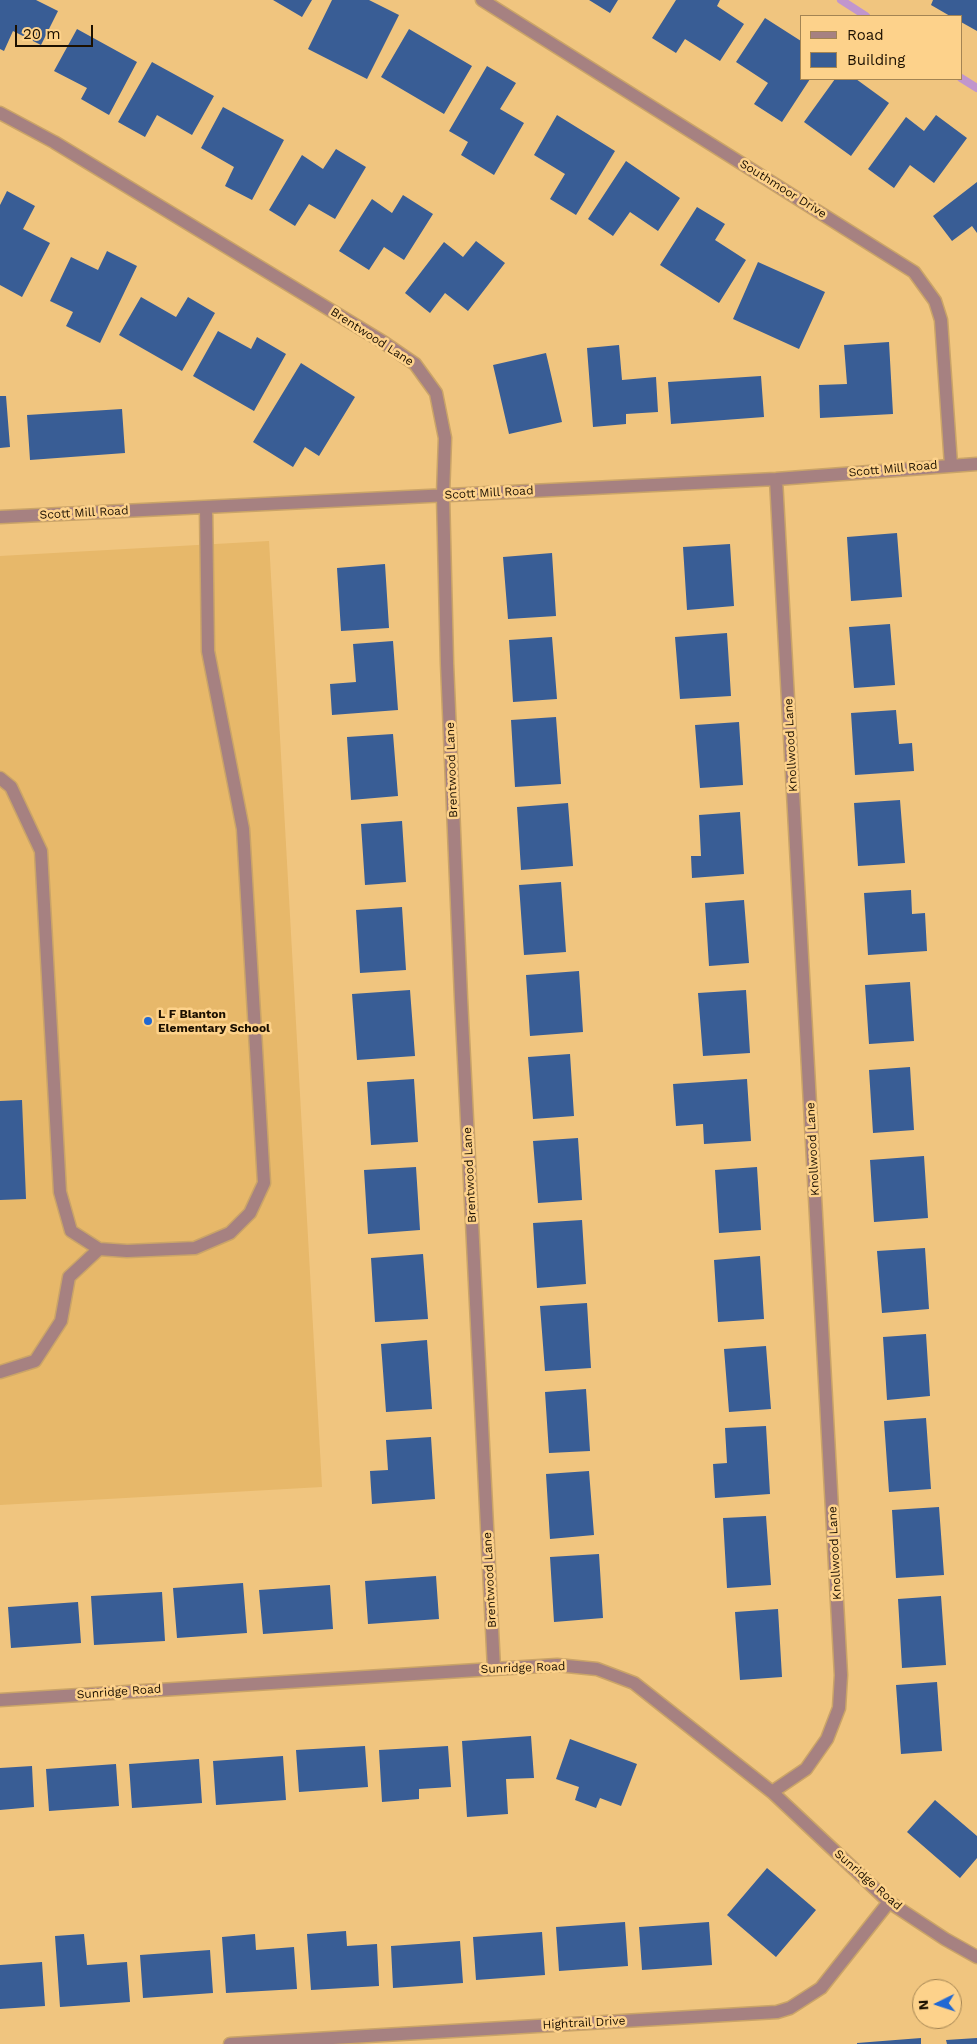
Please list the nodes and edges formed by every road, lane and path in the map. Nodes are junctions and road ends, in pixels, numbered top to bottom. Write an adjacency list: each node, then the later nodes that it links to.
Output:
1 (482, 0): 4 (street, Southmoor Drive)
2 (0, 113): 6 (street, Brentwood Lane)
3 (977, 464): 4 (street, Scott Mill Road)
4 (951, 465): 5 (street, Scott Mill Road)
5 (776, 479): 6 (street, Scott Mill Road); 14 (street, Knollwood Lane)
6 (443, 496): 7 (street, Scott Mill Road); 12 (street, Brentwood Lane)
7 (206, 507): 8 (street, Scott Mill Road); 10 (street)
8 (0, 517)
9 (0, 778): 10 (street)
10 (99, 1249): 11 (street)
11 (0, 1372)
12 (494, 1669): 13 (street, Sunridge Road); 14 (street, Sunridge Road)
13 (0, 1700)
14 (772, 1792): 15 (street, Sunridge Road)
15 (889, 1902): 16 (street, Sunridge Road); 17 (street, Hightrail Drive)
16 (977, 1957)
17 (230, 2044)

